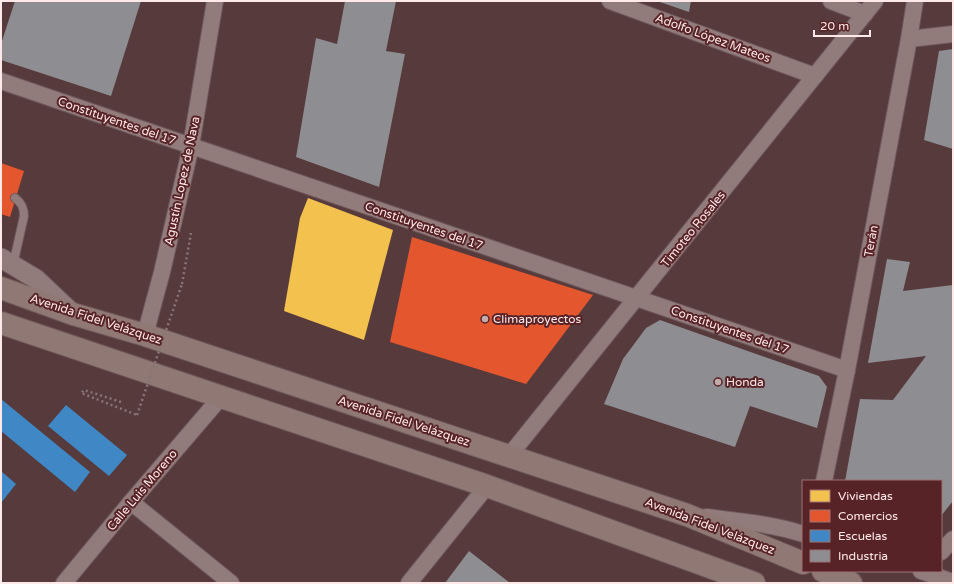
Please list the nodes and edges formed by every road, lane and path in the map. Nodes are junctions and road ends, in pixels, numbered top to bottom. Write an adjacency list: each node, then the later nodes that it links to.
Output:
1 (610, 1): 9 (street, Adolfo López Mateos)
2 (831, 1): 6 (street)
3 (875, 1): 6 (street, Timoteo Rosales)
4 (915, 1): 8 (street, Terán)
5 (212, 2): 11 (street, Agustín Lopez de Nava)
6 (865, 14): 9 (street, Timoteo Rosales)
7 (953, 34): 8 (street)
8 (909, 39): 22 (street, Terán)
9 (815, 76): 16 (street, Timoteo Rosales)
10 (1, 81): 11 (street, Constituyentes del 17)
11 (191, 146): 16 (street, Constituyentes del 17); 21 (street, Agustín Lopez de Nava)
12 (15, 198): 13 (lane)
13 (7, 262): 17 (street)
14 (182, 284): 24 (path, bridge)
15 (1, 288): 17 (highway, Avenida Fidel Velázquez)
16 (637, 298): 22 (street, Constituyentes del 17); 25 (street, Timoteo Rosales)
17 (73, 314): 21 (highway, Avenida Fidel Velázquez)
18 (1, 323): 20 (highway)
19 (1, 333): 20 (street)
20 (35, 335): 23 (highway)
21 (145, 335): 25 (highway, Avenida Fidel Velázquez)
22 (846, 370): 26 (street, Terán)
23 (221, 397): 27 (highway); 28 (street, Calle Luis Moreno)
24 (121, 402)
25 (509, 456): 29 (highway, Avenida Fidel Velázquez)
26 (824, 480)
27 (487, 486): 33 (highway); 40 (street)
28 (131, 502): 38 (street, Calle Luis Moreno); 39 (street)
29 (687, 515): 30 (street); 34 (highway, Avenida Fidel Velázquez)
30 (802, 534)
31 (953, 539): 32 (street)
32 (942, 551)
33 (680, 556): 41 (street); 42 (highway)
34 (802, 563)
35 (825, 572): 43 (highway)
36 (925, 572): 37 (street)
37 (953, 582)
38 (64, 583)
39 (232, 583)
40 (410, 583)
41 (721, 583)
42 (754, 583)
43 (852, 583)

